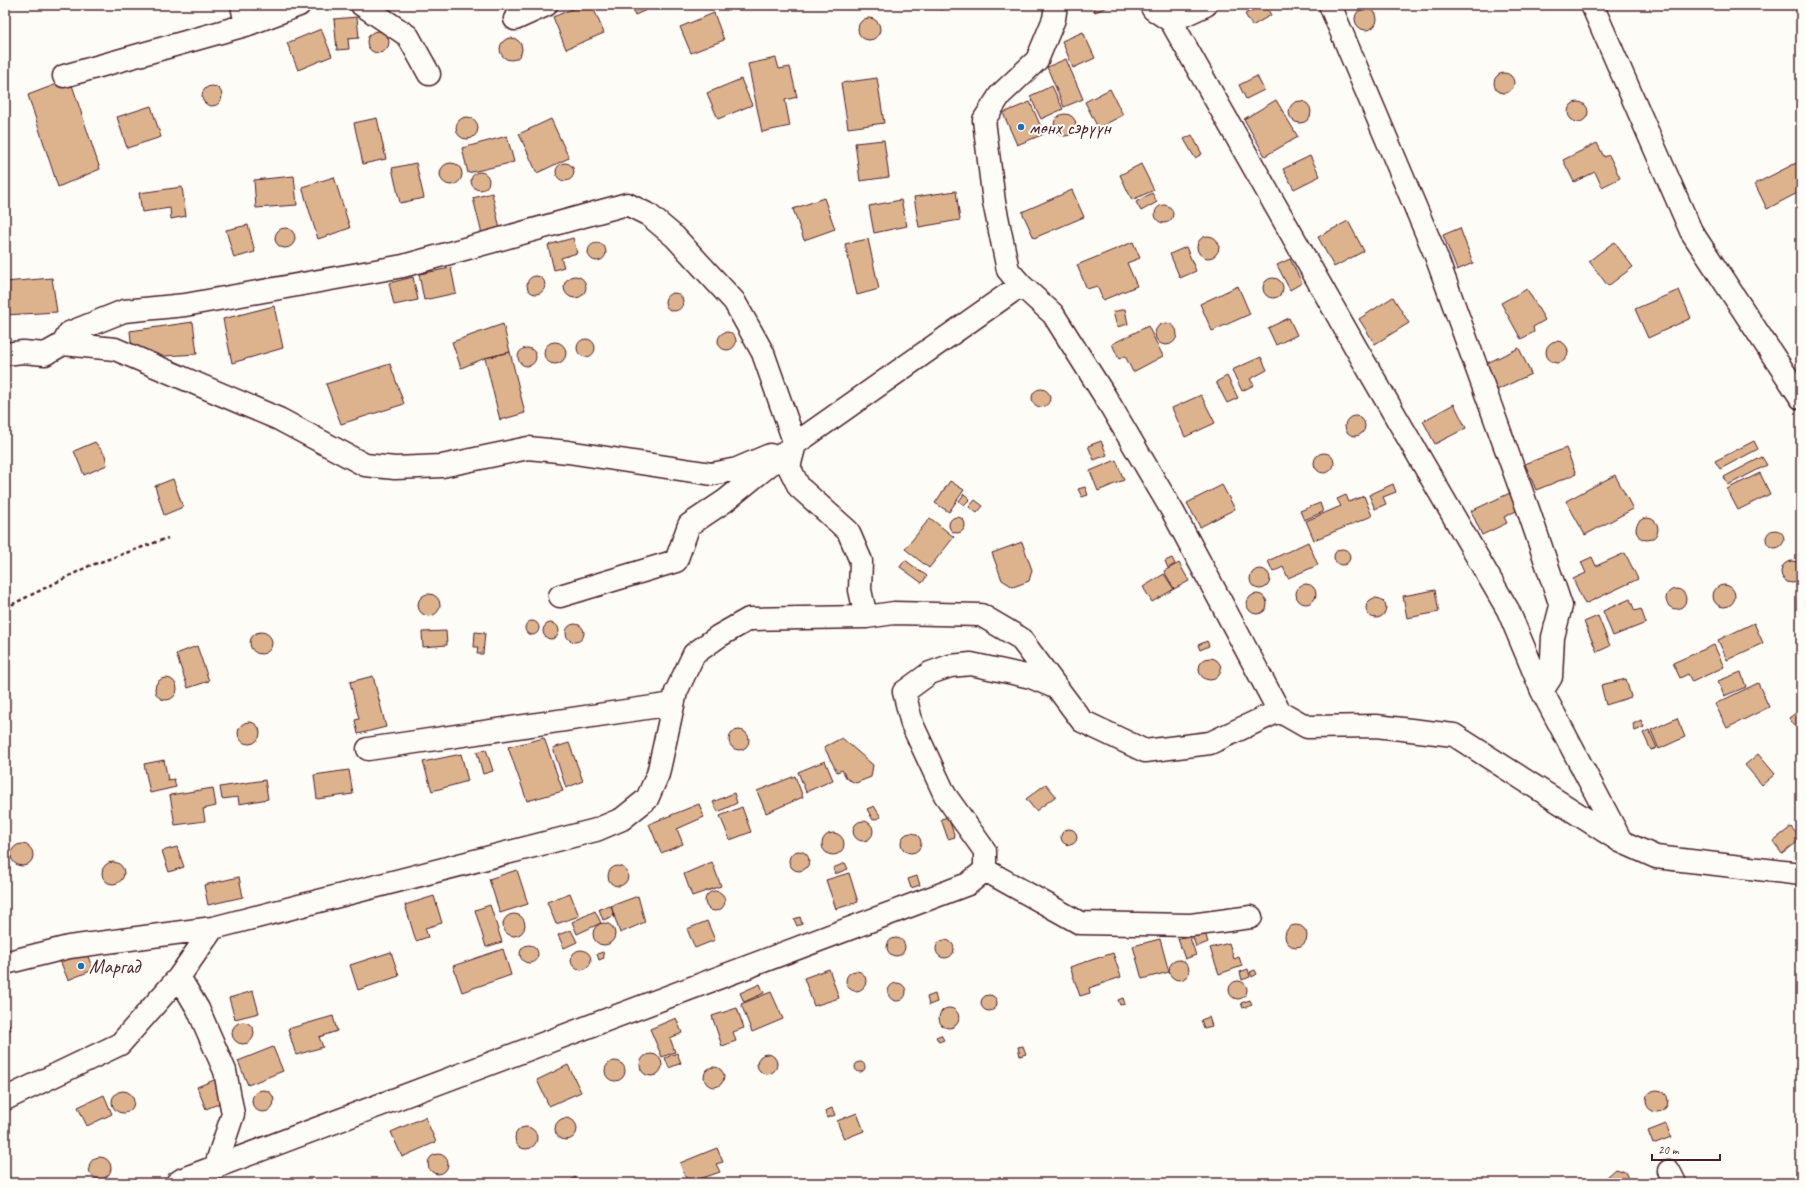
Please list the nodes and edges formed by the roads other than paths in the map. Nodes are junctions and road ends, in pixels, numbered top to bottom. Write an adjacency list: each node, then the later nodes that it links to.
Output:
1 (299, 5): 9 (street)
2 (362, 5): 12 (street)
3 (546, 5): 10 (street)
4 (1056, 5): 14 (street)
5 (1151, 5): 11 (street)
6 (1206, 5): 11 (street)
7 (1330, 5): 21 (street)
8 (1592, 5): 17 (street)
9 (244, 15): 13 (street)
10 (515, 19)
11 (1172, 21): 21 (street)
12 (429, 74)
13 (64, 76)
14 (1021, 285): 18 (street); 23 (street)
15 (63, 344): 16 (street); 18 (street); 18 (street)
16 (5, 354)
17 (1801, 398)
18 (795, 444): 19 (street); 20 (street)
19 (560, 596)
20 (866, 617): 22 (street); 24 (street)
21 (1542, 690): 26 (street)
22 (673, 704): 25 (street); 30 (street)
23 (1279, 711): 24 (street); 26 (street)
24 (1082, 720): 27 (street)
25 (368, 749)
26 (1620, 840): 28 (street)
27 (985, 870): 29 (street); 34 (street)
28 (1801, 874)
29 (1251, 917)
30 (213, 928): 31 (street); 32 (street)
31 (5, 963)
32 (179, 977): 33 (street); 34 (street)
33 (5, 1099)
34 (215, 1168): 35 (street)
35 (182, 1182)

